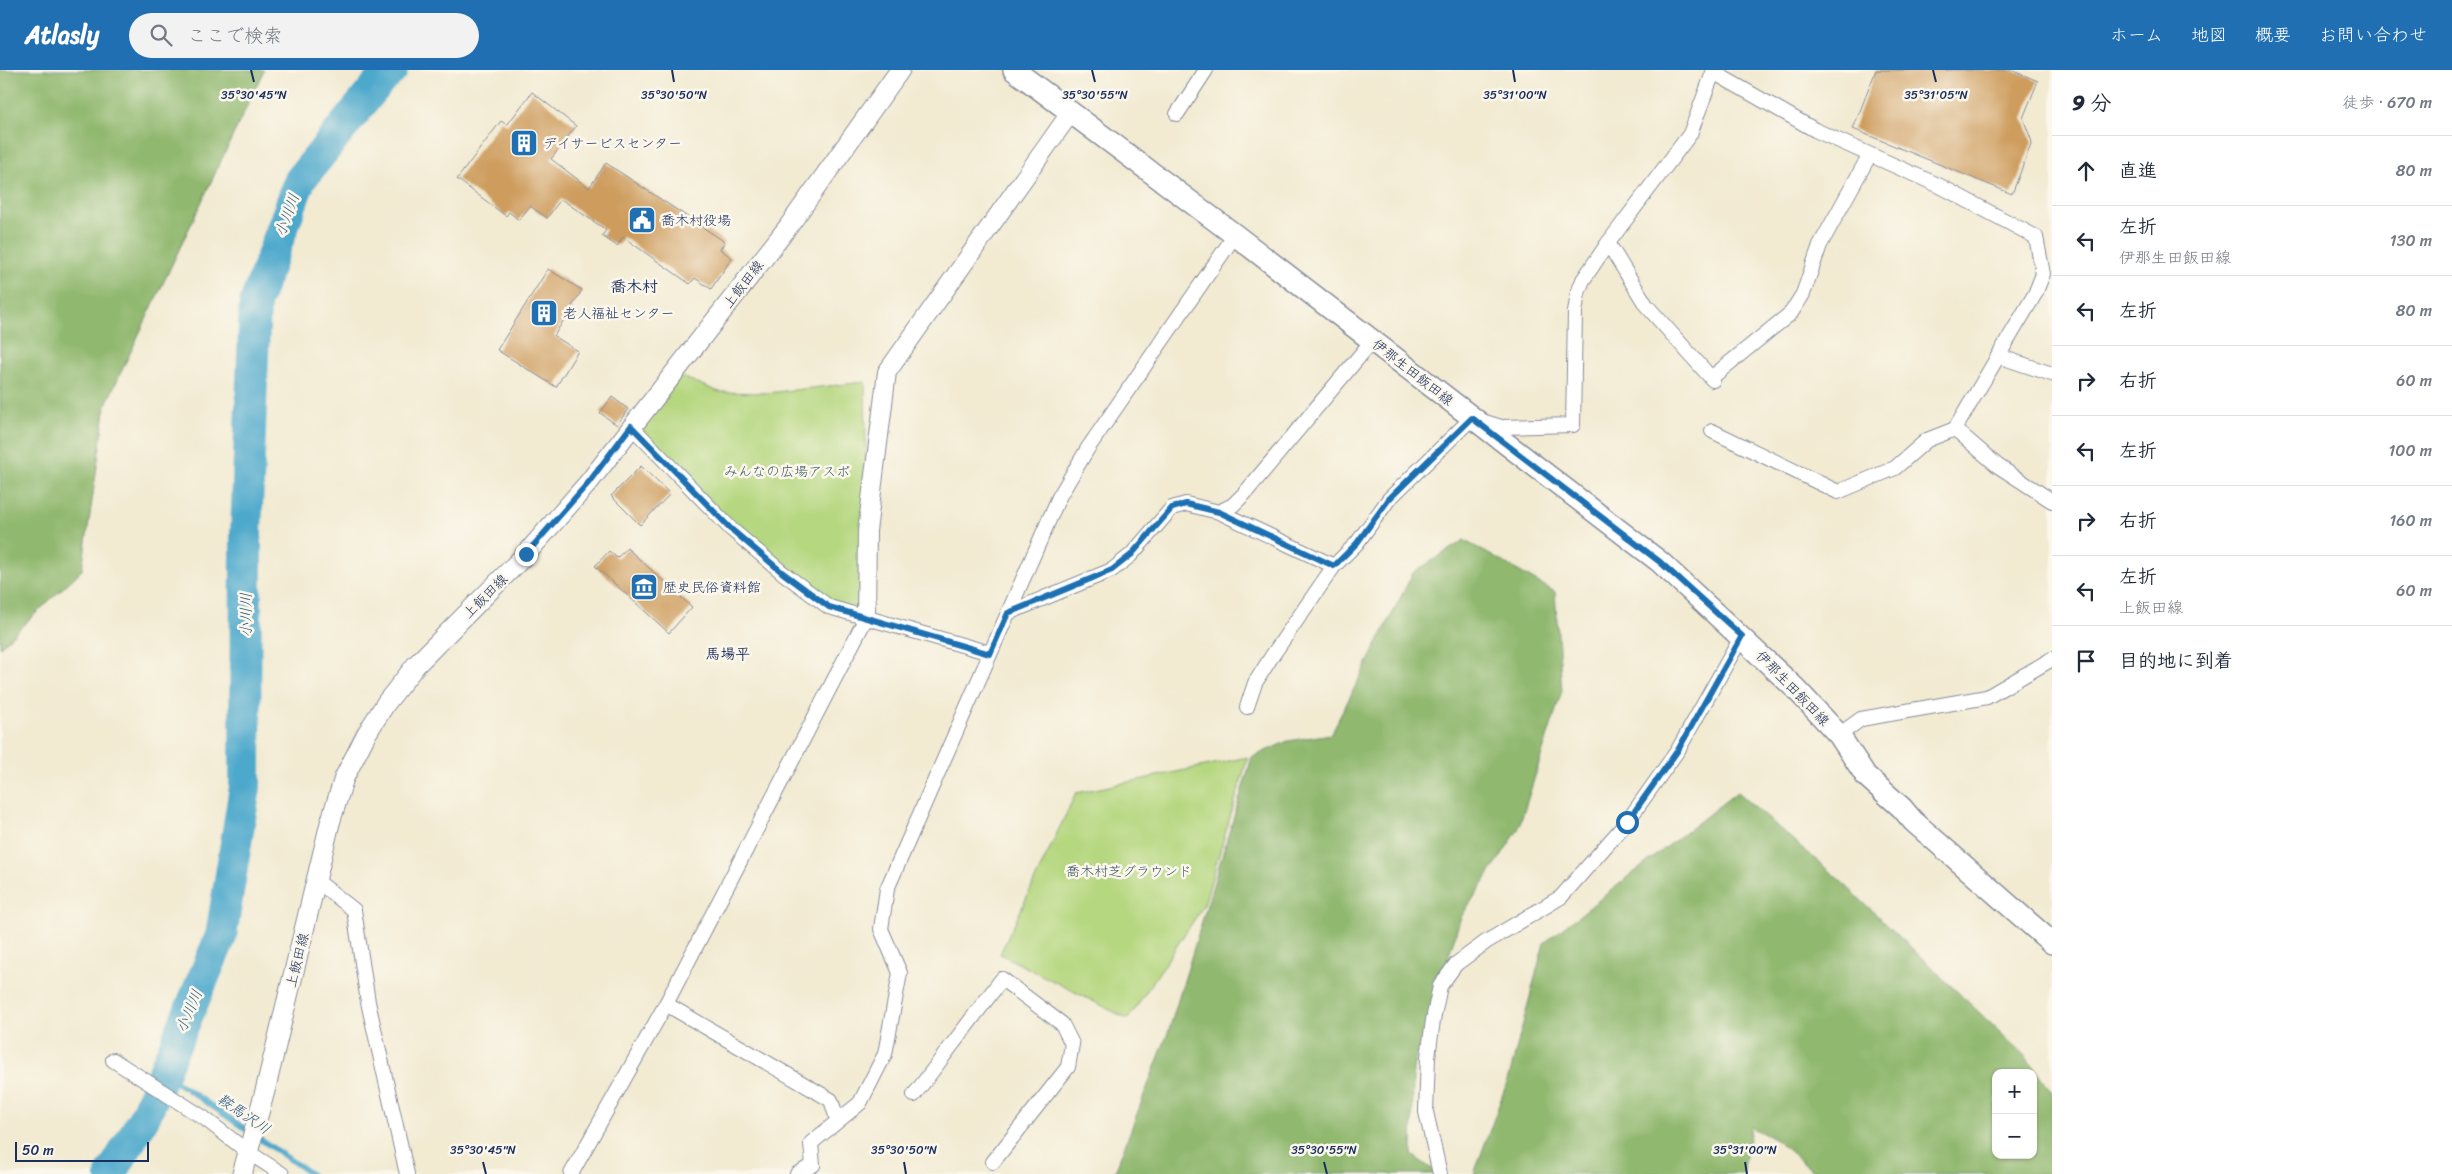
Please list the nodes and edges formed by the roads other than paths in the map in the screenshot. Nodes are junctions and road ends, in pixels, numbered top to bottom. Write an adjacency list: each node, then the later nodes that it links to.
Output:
1 (900, 70): 14 (main road, 上飯田線)
2 (1014, 70): 5 (main road, 伊那生田飯田線)
3 (1206, 70): 6 (street)
4 (1713, 71): 7 (street); 9 (street)
5 (1071, 112): 8 (main road, 伊那生田飯田線); 21 (street)
6 (1177, 114)
7 (1869, 156): 9 (street); 11 (street)
8 (1235, 235): 10 (main road, 伊那生田飯田線); 20 (street)
9 (1608, 243): 13 (street)
10 (1373, 340): 13 (main road, 伊那生田飯田線); 18 (street)
11 (1998, 356): 12 (street); 15 (street)
12 (2052, 374)
13 (1472, 418): 19 (street); 22 (main road, 伊那生田飯田線)
14 (631, 426): 21 (street); 27 (main road, 上飯田線)
15 (1955, 429): 16 (street); 17 (street)
16 (1712, 432)
17 (2052, 501)
18 (1219, 512): 19 (street); 20 (street)
19 (1334, 566): 25 (street)
20 (1008, 613): 23 (street)
21 (866, 618): 23 (street); 29 (street)
22 (1742, 636): 26 (main road, 伊那生田飯田線); 40 (street)
23 (990, 654): 32 (street)
24 (2052, 659): 26 (street)
25 (1247, 707)
26 (1839, 736): 28 (main road, 伊那生田飯田線)
27 (317, 881): 33 (main road, 上飯田線); 37 (street)
28 (2052, 943)
29 (666, 1004): 32 (street); 38 (street)
30 (118, 1062): 33 (street)
31 (914, 1095): 34 (street)
32 (837, 1119): 39 (street)
33 (249, 1148): 35 (main road, 上飯田線); 36 (street)
34 (993, 1162)
35 (242, 1174)
36 (282, 1174)
37 (407, 1174)
38 (571, 1174)
39 (796, 1174)
40 (1440, 1174)

